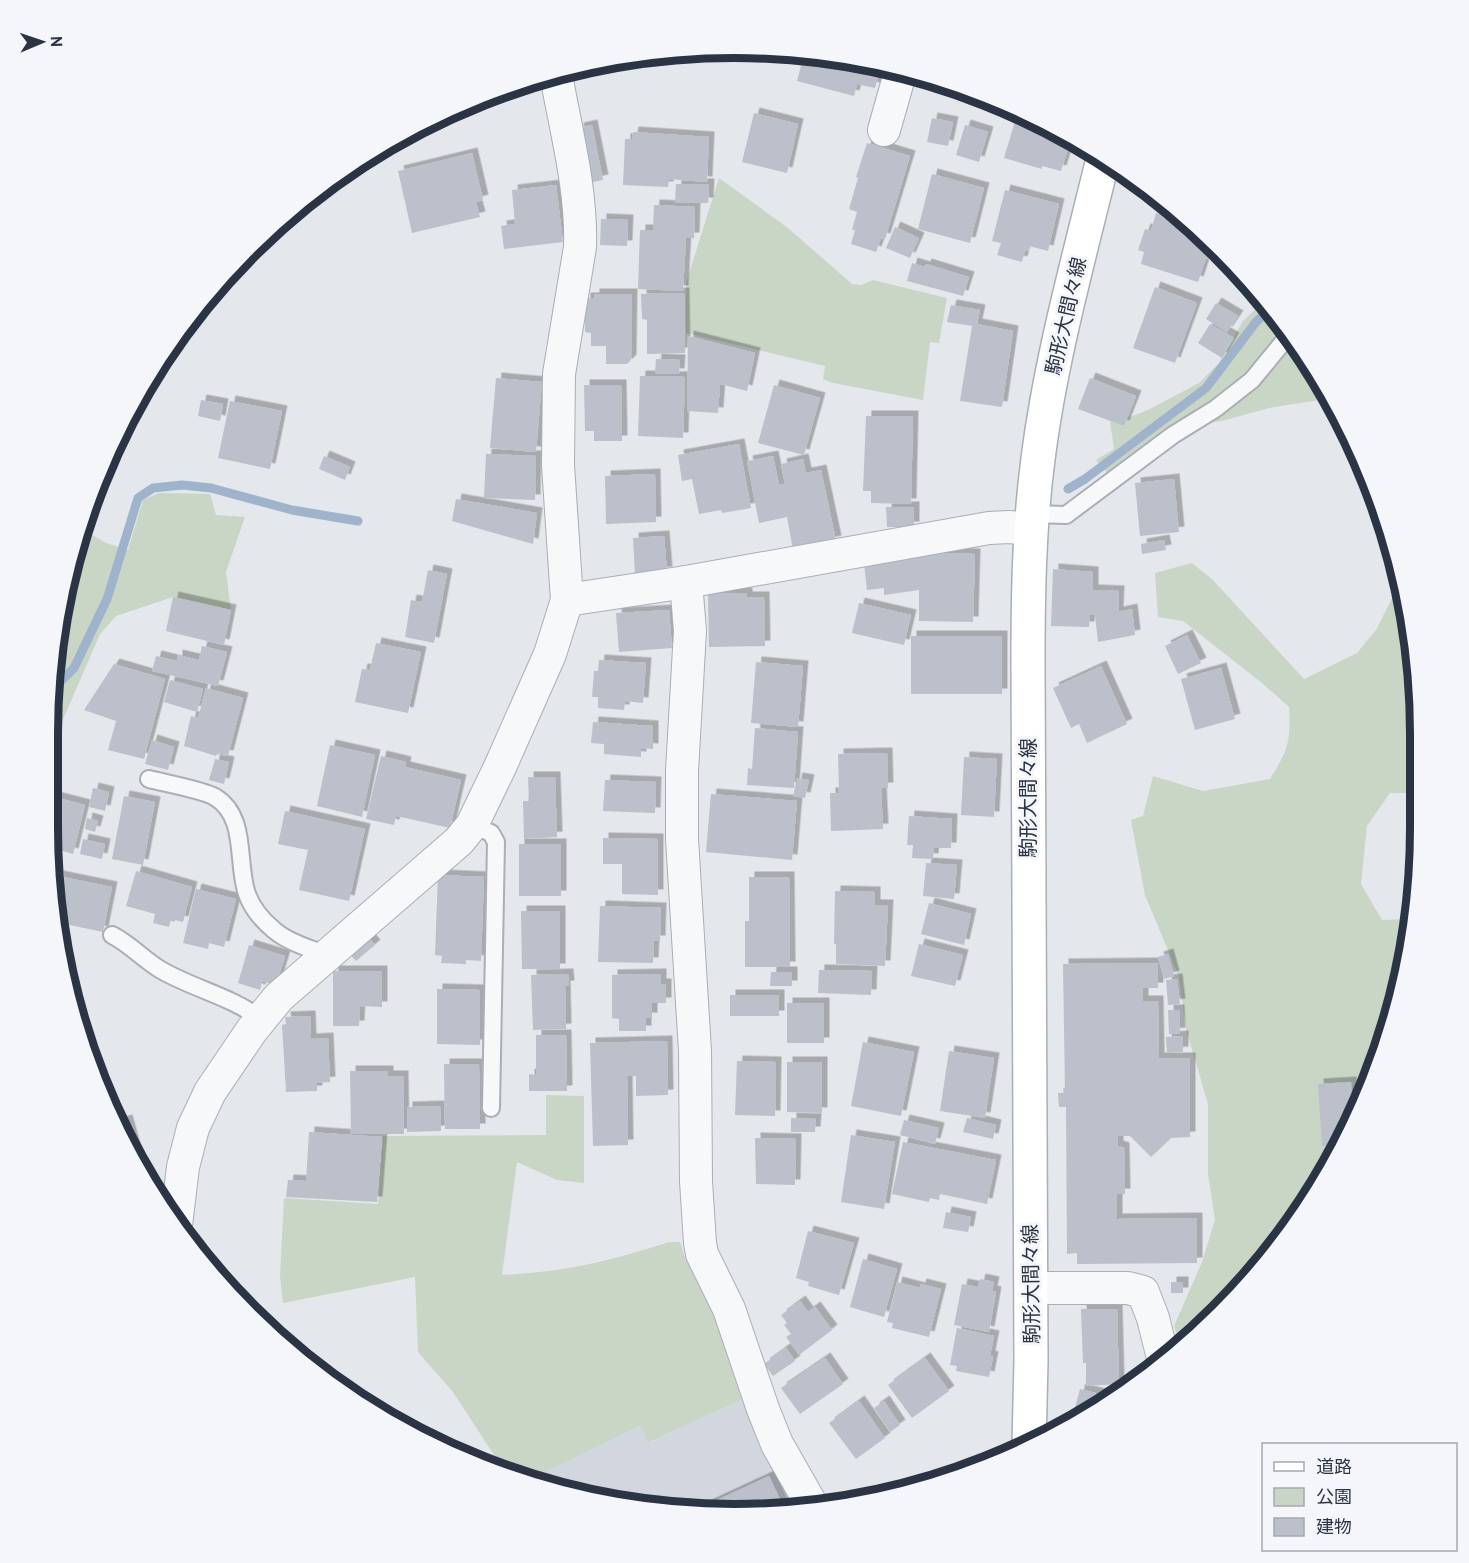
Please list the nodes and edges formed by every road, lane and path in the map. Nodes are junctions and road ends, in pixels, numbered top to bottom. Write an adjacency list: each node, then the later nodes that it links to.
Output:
1 (898, 79): 3 (street)
2 (557, 83): 8 (street)
3 (884, 130)
4 (1101, 167): 6 (main road, 駒形大間々線)
5 (1284, 340): 6 (lane)
6 (1031, 522): 7 (street); 16 (main road, 駒形大間々線)
7 (686, 582): 8 (street); 19 (street)
8 (567, 600): 10 (street)
9 (149, 779): 12 (lane)
10 (472, 825): 12 (street); 14 (lane)
11 (112, 935): 13 (lane)
12 (328, 956): 13 (street)
13 (261, 1019): 15 (street)
14 (491, 1108)
15 (178, 1212)
16 (1031, 1288): 17 (street); 18 (main road, 駒形大間々線)
17 (1162, 1352)
18 (1029, 1437)
19 (809, 1500)

